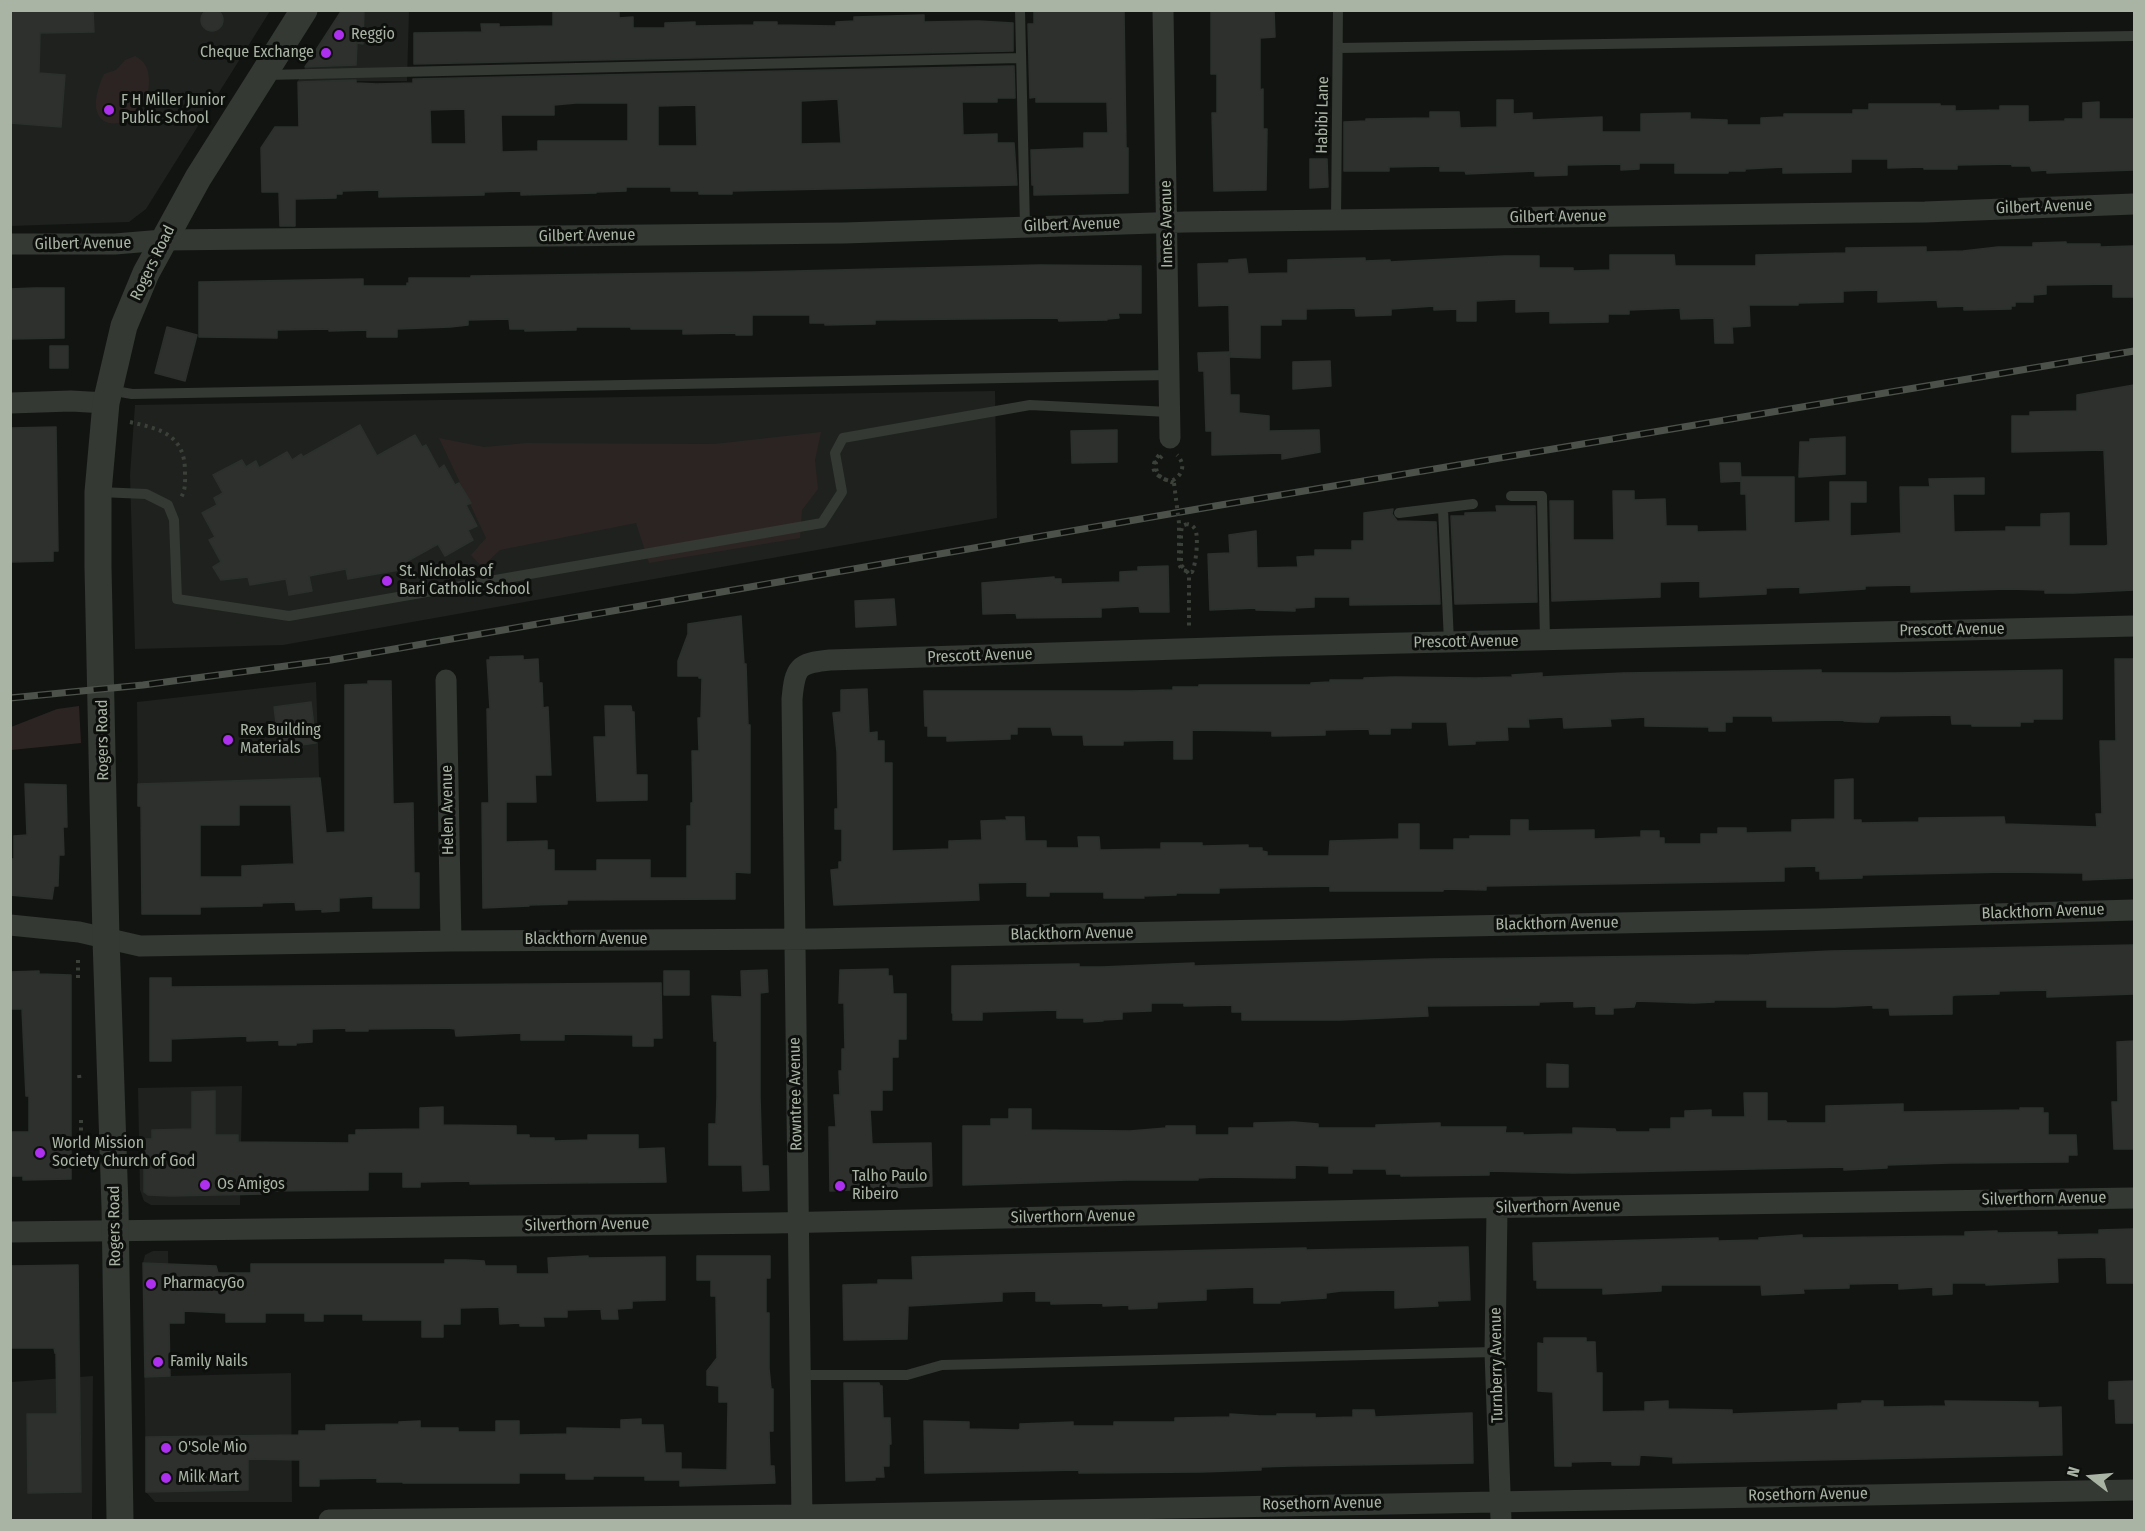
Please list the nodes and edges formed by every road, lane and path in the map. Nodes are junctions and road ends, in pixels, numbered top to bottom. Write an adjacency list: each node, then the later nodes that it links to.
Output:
1 (304, 10): 8 (street, Rogers Road)
2 (1020, 10): 7 (lane)
3 (1163, 10): 11 (street, Innes Avenue)
4 (1338, 10): 6 (lane, Habibi Lane)
5 (2134, 36): 6 (lane)
6 (1339, 48): 10 (lane, Habibi Lane)
7 (1021, 58): 8 (lane); 12 (lane)
8 (262, 75): 13 (street, Rogers Road)
9 (2134, 204): 10 (street, Gilbert Avenue)
10 (1336, 220): 11 (street, Gilbert Avenue)
11 (1168, 223): 12 (street, Gilbert Avenue); 15 (street, Innes Avenue)
12 (1025, 226): 13 (street, Gilbert Avenue)
13 (163, 240): 14 (street, Gilbert Avenue); 16 (street, Rogers Road)
14 (10, 244)
15 (1169, 375): 16 (lane); 18 (street, Innes Avenue)
16 (107, 396): 17 (street); 21 (street, Rogers Road)
17 (10, 403)
18 (1169, 412): 20 (street, Innes Avenue); 25 (lane)
19 (130, 422): 25 (path)
20 (1170, 449): 20 (path); 28 (path, bridge)
21 (98, 492): 25 (lane); 36 (street, Rogers Road)
22 (1511, 496): 29 (lane)
23 (1473, 504): 24 (lane)
24 (1443, 509): 26 (lane); 30 (lane)
25 (171, 511)
26 (1399, 513)
27 (2134, 626): 29 (street, Prescott Avenue)
28 (1189, 633)
29 (1545, 640): 30 (street, Prescott Avenue)
30 (1449, 642): 31 (street, Prescott Avenue)
31 (799, 668): 35 (street, Rowntree Avenue)
32 (446, 680): 37 (street, Helen Avenue)
33 (2134, 910): 35 (street, Blackthorn Avenue)
34 (10, 925): 36 (street, Blackthorn Avenue)
35 (794, 938): 37 (street, Blackthorn Avenue); 46 (street, Rowntree Avenue)
36 (106, 939): 37 (street, Blackthorn Avenue); 47 (street, Rogers Road)
37 (451, 941)
38 (78, 960): 39 (path)
39 (78, 982)
40 (79, 1075): 41 (path)
41 (80, 1080)
42 (81, 1120): 43 (path)
43 (81, 1141)
44 (2134, 1198): 45 (street, Silverthorn Avenue)
45 (1497, 1209): 46 (street, Silverthorn Avenue); 49 (street, Turnberry Avenue)
46 (797, 1222): 47 (street, Silverthorn Avenue); 50 (street, Rowntree Avenue)
47 (116, 1231): 48 (street, Silverthorn Avenue); 54 (street, Rogers Road)
48 (10, 1232)
49 (1495, 1352): 50 (lane); 52 (street, Turnberry Avenue)
50 (801, 1375): 53 (street, Rowntree Avenue)
51 (2134, 1490): 52 (street, Rosethorn Avenue)
52 (1501, 1511): 53 (street, Rosethorn Avenue)
53 (802, 1518): 55 (street, Rosethorn Avenue)
54 (120, 1521)
55 (329, 1521)

